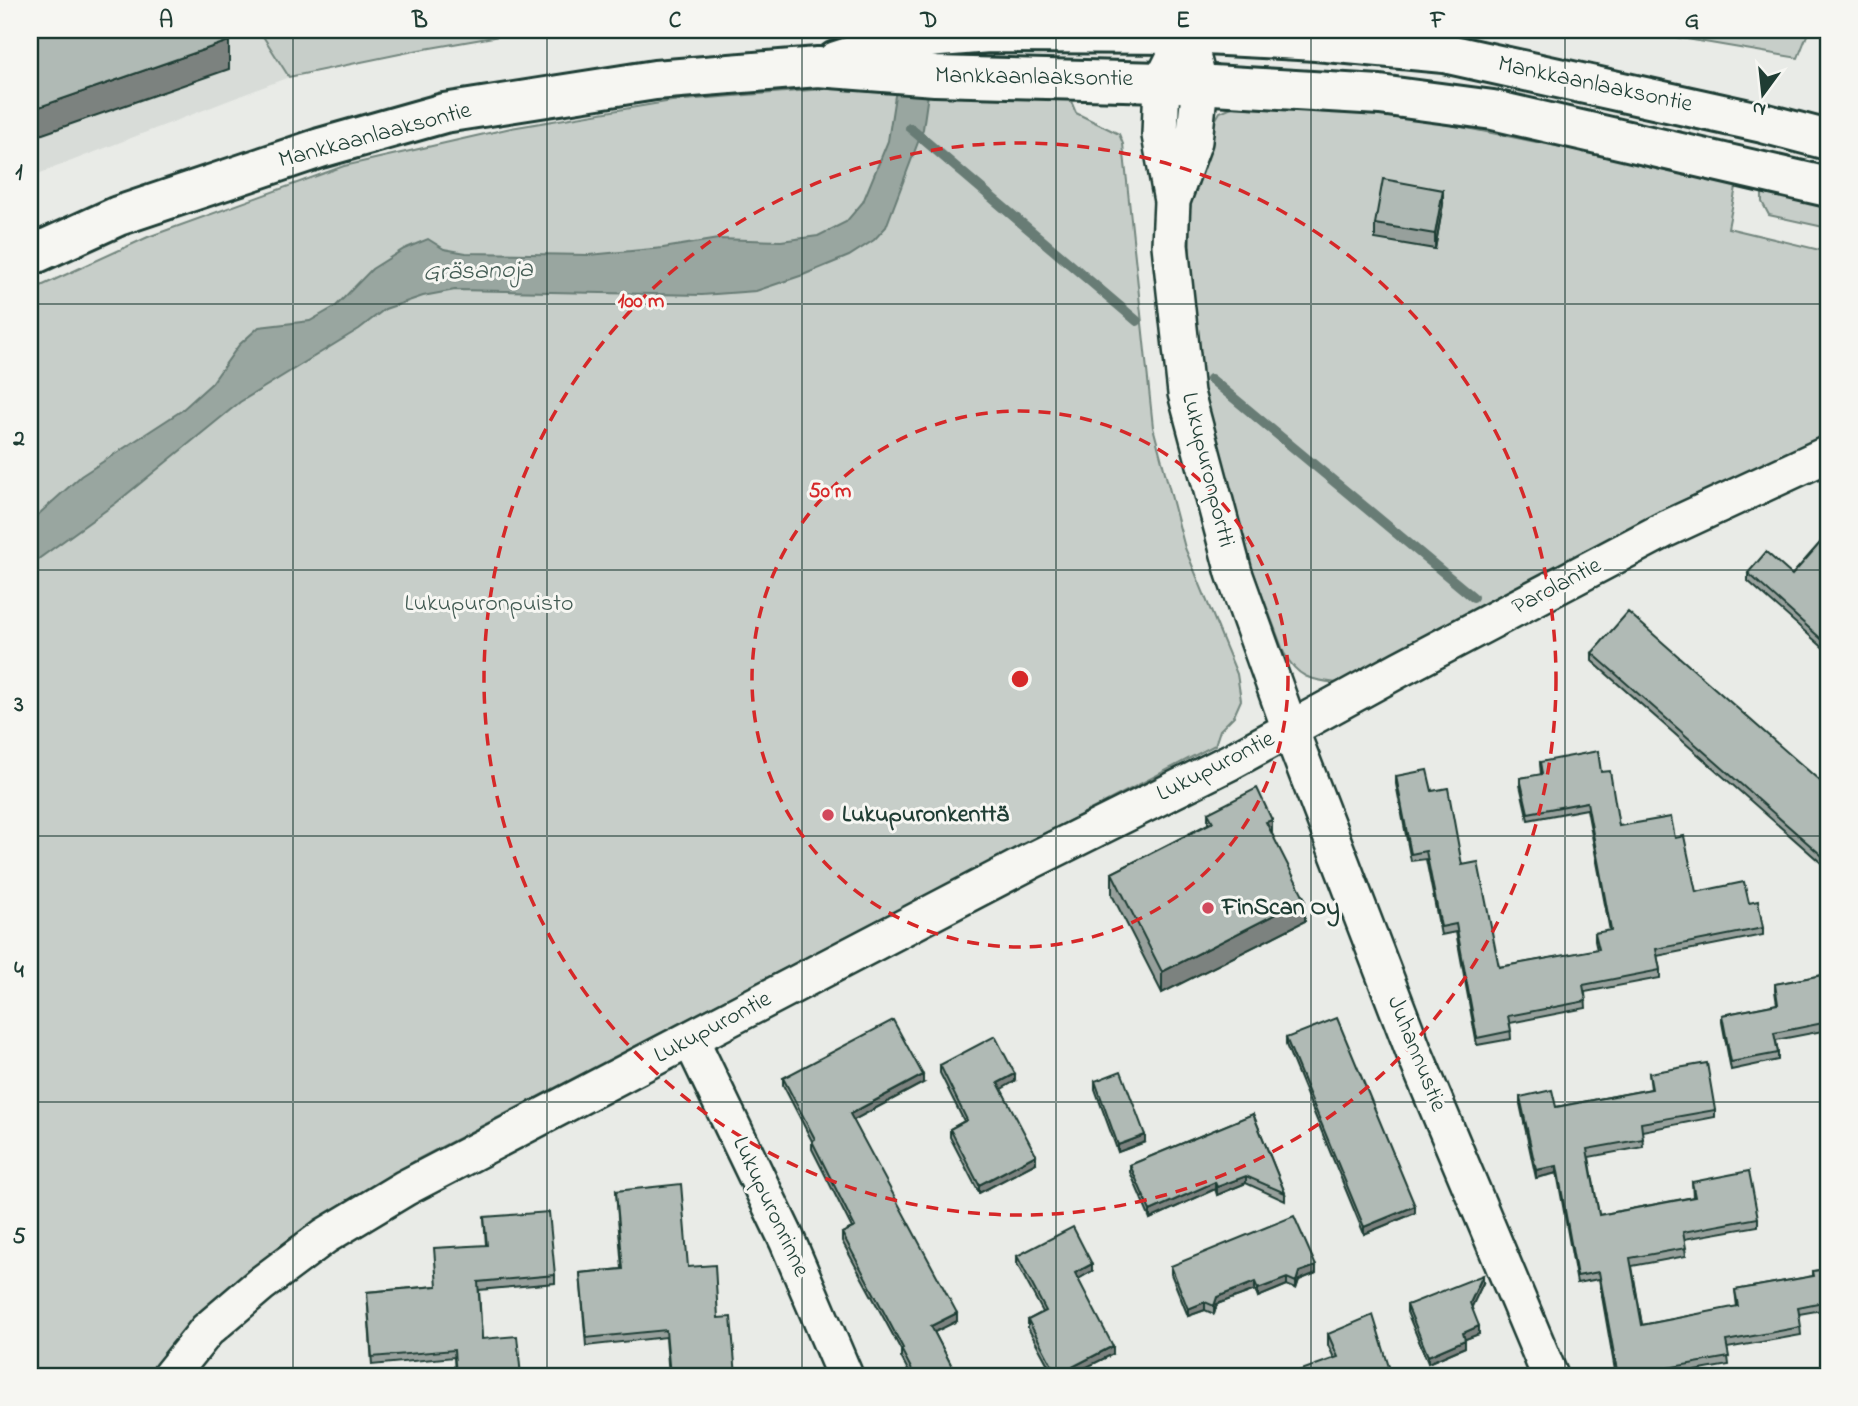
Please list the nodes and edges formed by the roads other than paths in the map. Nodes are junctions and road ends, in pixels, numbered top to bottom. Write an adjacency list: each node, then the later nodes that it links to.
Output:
1 (1186, 34): 2 (main road, Mankkaanlaaksontie); 3 (street, Lukupuronportti); 4 (street, Lukupuronportti); 5 (main road, Mankkaanlaaksontie)
2 (818, 66): 3 (main road, Mankkaanlaaksontie); 8 (main road, Mankkaanlaaksontie)
3 (1162, 82): 4 (main road, Mankkaanlaaksontie); 7 (street, Lukupuronportti)
4 (1200, 85): 6 (main road, Mankkaanlaaksontie); 7 (street, Lukupuronportti)
5 (1828, 140)
6 (1828, 187)
7 (1172, 201): 10 (street, Lukupuronportti)
8 (30, 256)
9 (1828, 454): 10 (street, Parolantie)
10 (1290, 729): 11 (street, Lukupurontie); 14 (street, Juhannustie)
11 (691, 1040): 12 (street, Lukupurontie); 13 (street, Lukupuronrinne)
12 (170, 1376)
13 (845, 1376)
14 (1550, 1376)

